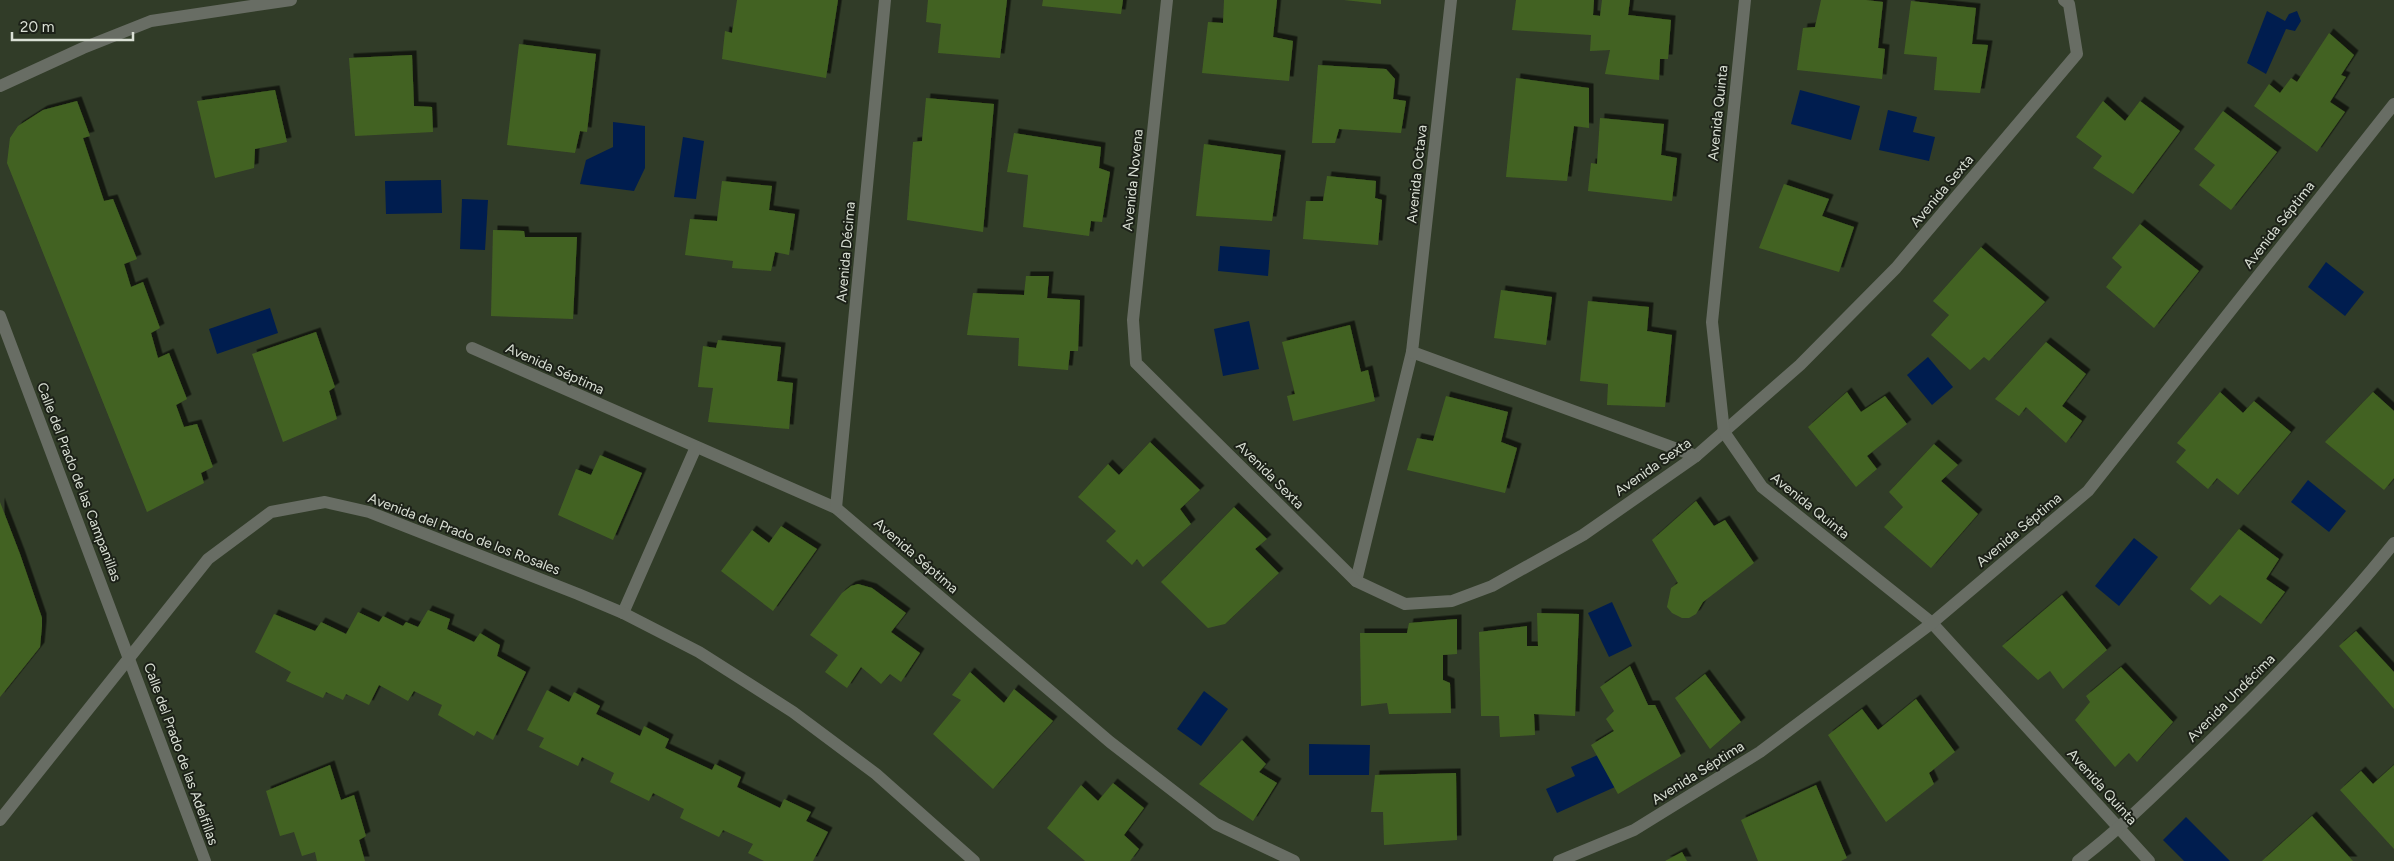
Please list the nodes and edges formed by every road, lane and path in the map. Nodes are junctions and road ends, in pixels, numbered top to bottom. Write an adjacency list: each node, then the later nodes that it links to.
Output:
1 (291, 0): 7 (street)
2 (885, 0): 18 (street, Avenida Décima)
3 (1167, 0): 14 (street, Avenida Novena)
4 (1451, 0): 13 (street, Avenida Octava)
5 (1745, 0): 15 (street, Avenida Quinta)
6 (2064, 0): 15 (street, Avenida Sexta)
7 (13, 78): 8 (street); 9 (street)
8 (0, 86)
9 (0, 95)
10 (2394, 104): 22 (street, Avenida Séptima)
11 (0, 316): 23 (street, Calle del Prado de las Campanillas)
12 (472, 348): 16 (street, Avenida Séptima)
13 (1412, 352): 17 (street); 20 (street, Avenida Octava)
14 (1136, 364): 20 (street, Avenida Sexta)
15 (1724, 432): 17 (street, Avenida Sexta); 22 (street, Avenida Quinta)
16 (696, 448): 18 (street, Avenida Séptima); 21 (street)
17 (1696, 456): 20 (street, Avenida Sexta)
18 (836, 508): 28 (street, Avenida Séptima)
19 (2394, 543): 25 (street, Avenida Undécima)
20 (1356, 581)
21 (623, 613): 23 (street, Avenida del Prado de los Rosales); 27 (street, Avenida del Prado de los Rosales)
22 (1932, 623): 25 (street, Avenida Quinta); 29 (street, Avenida Séptima)
23 (130, 658): 24 (street, Avenida del Prado de los Rosales); 26 (street, Calle del Prado de las Adelfillas)
24 (0, 820)
25 (2120, 829): 30 (street, Avenida Undécima); 31 (street, Avenida Quinta)
26 (205, 861)
27 (974, 861)
28 (1294, 861)
29 (1559, 861)
30 (2078, 861)
31 (2149, 861)

